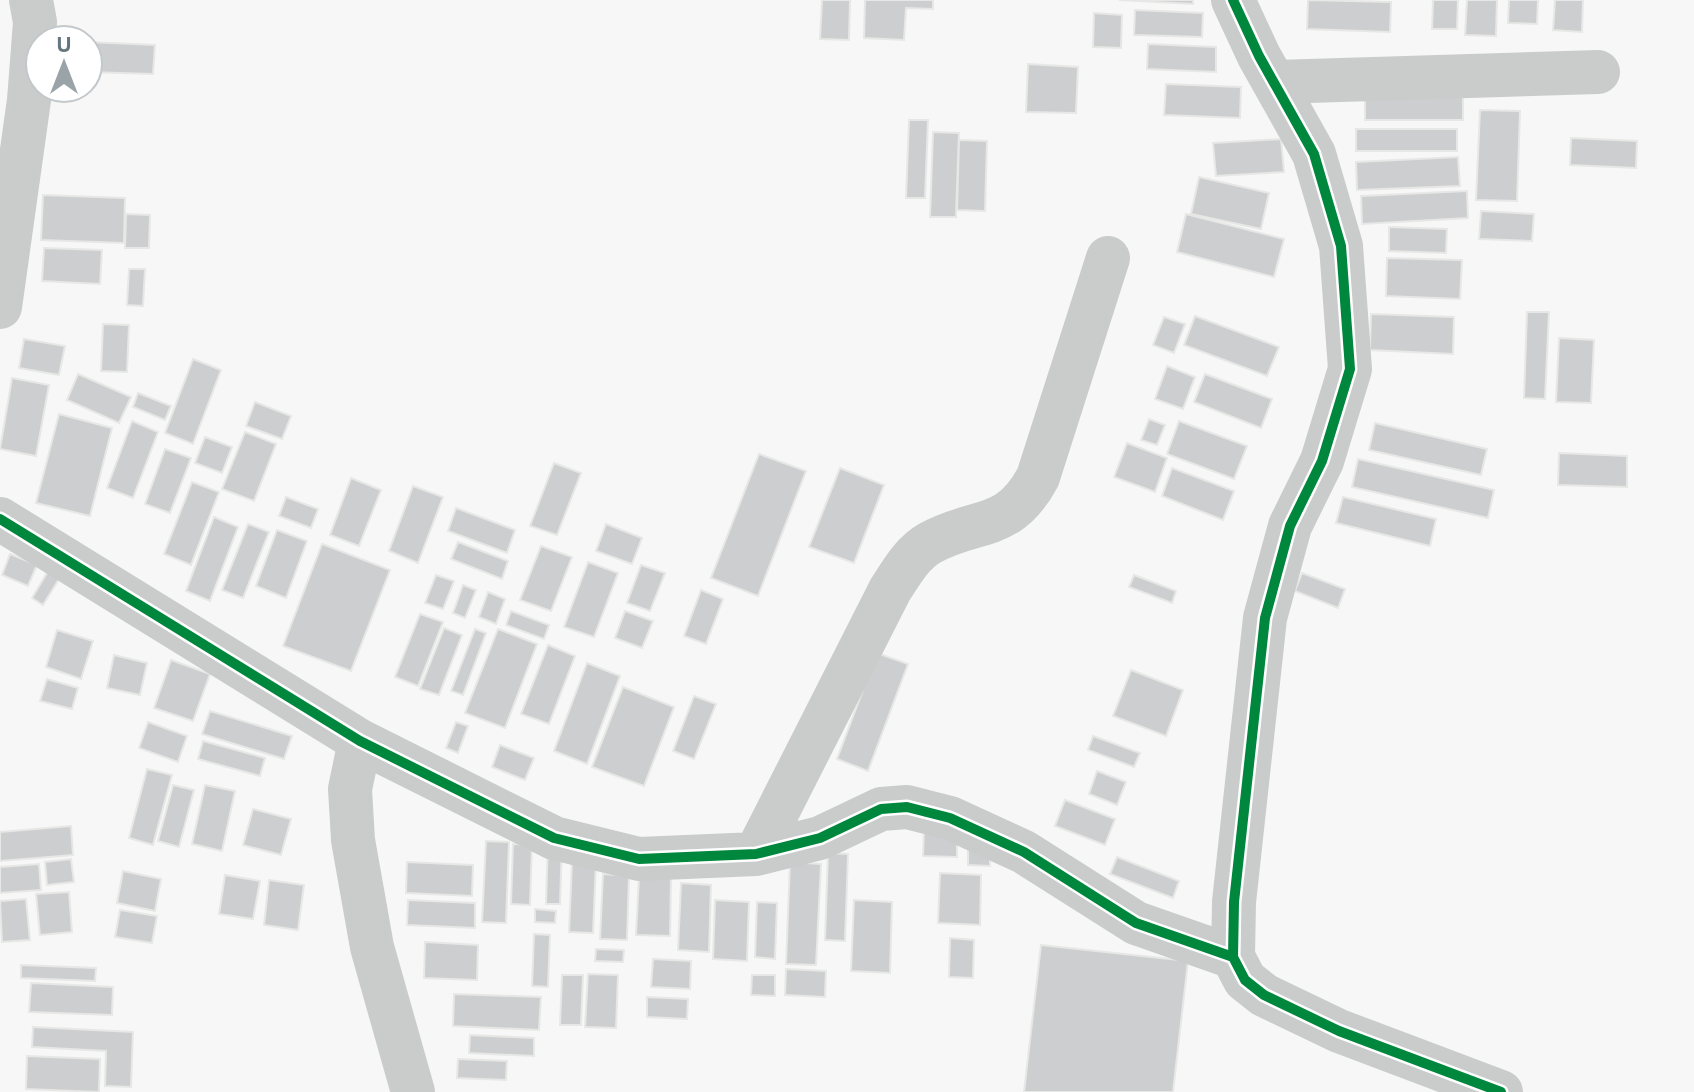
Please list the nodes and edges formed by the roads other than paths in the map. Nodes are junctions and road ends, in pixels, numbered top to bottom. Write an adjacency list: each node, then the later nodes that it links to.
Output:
1 (31, 0): 6 (street)
2 (1233, 0): 4 (street)
3 (1598, 72): 4 (street)
4 (1276, 82): 10 (street)
5 (1108, 258): 9 (street)
6 (0, 307)
7 (0, 519): 8 (street)
8 (360, 741): 9 (street); 11 (street)
9 (756, 854): 10 (street)
10 (1233, 957): 12 (street)
11 (413, 1092)
12 (1501, 1092)

